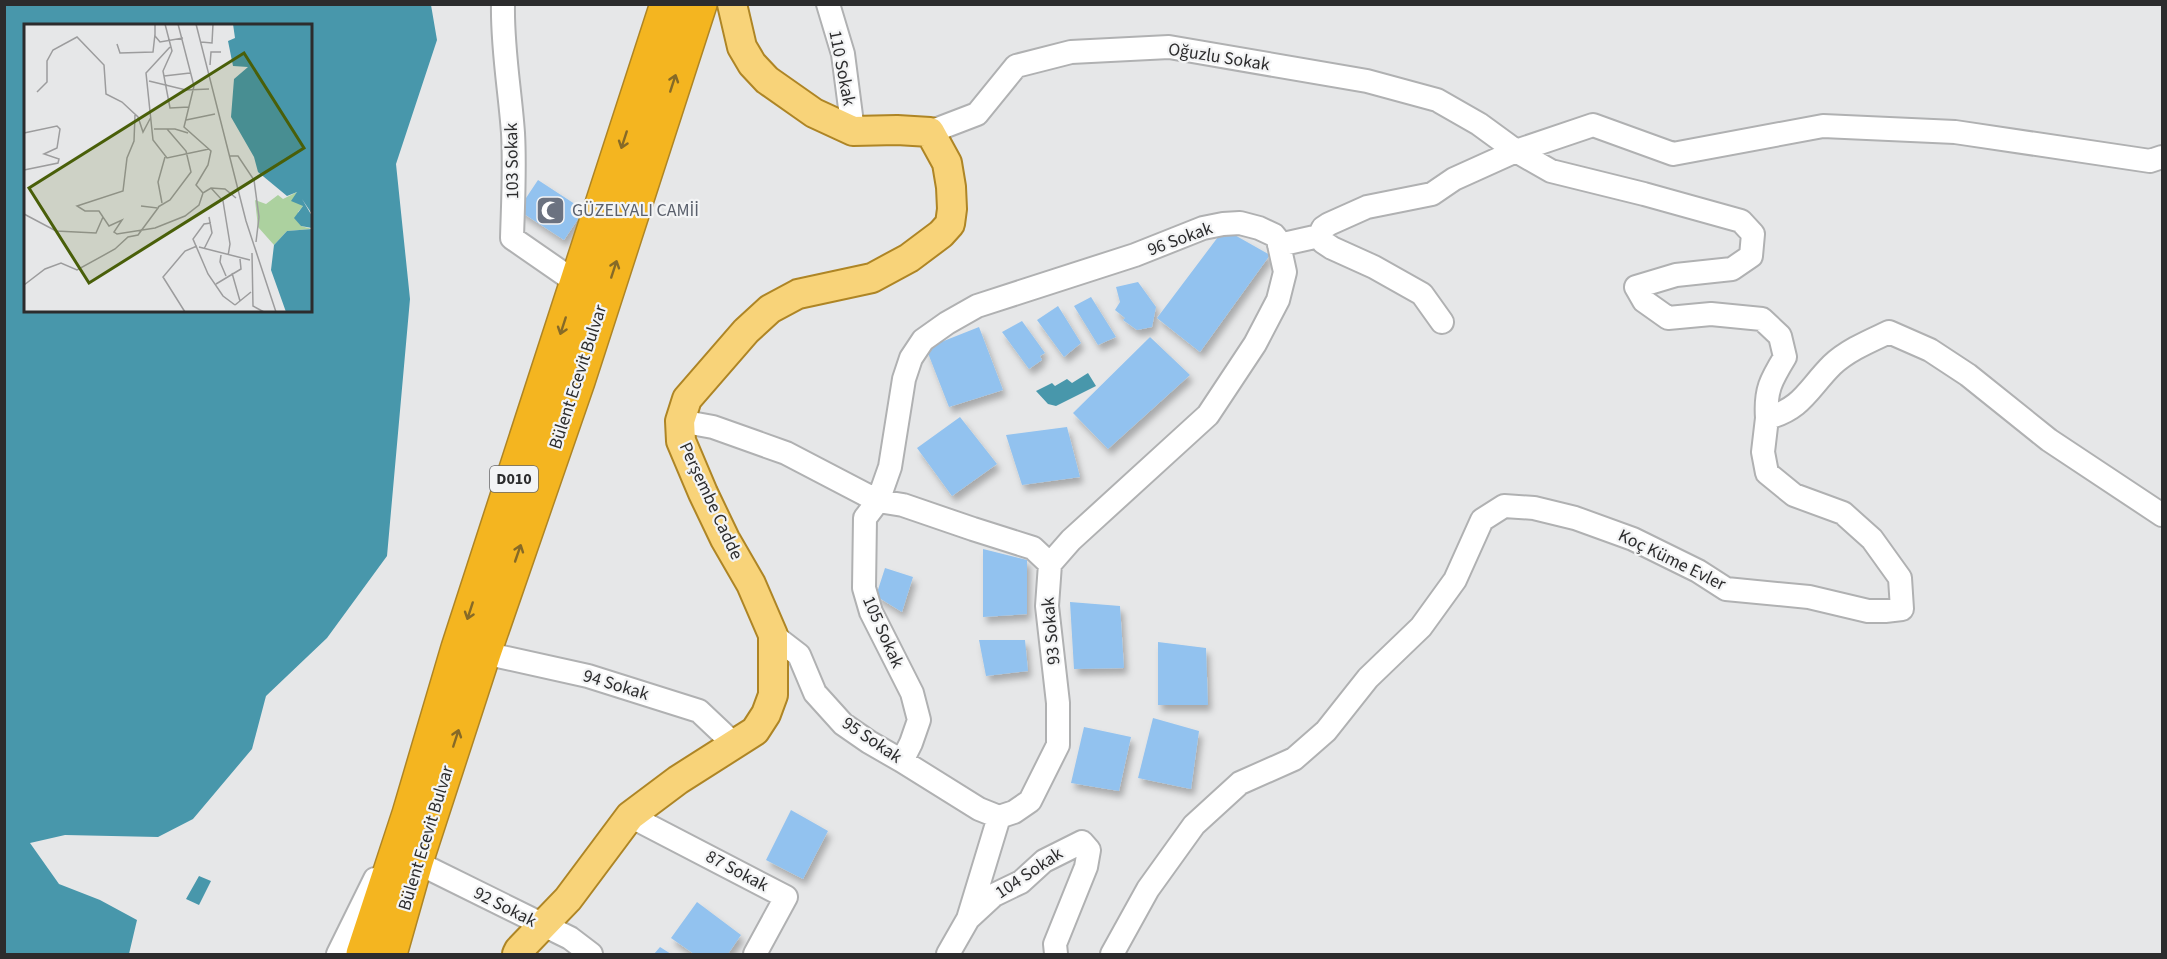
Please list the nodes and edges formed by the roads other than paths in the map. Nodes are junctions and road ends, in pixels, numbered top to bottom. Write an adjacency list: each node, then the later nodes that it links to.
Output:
1 (503, 4): 12 (street, 103 Sokak)
2 (667, 4): 12 (highway, Bülent Ecevit Bulvar / D010, one-way to 12)
3 (700, 4): 20 (highway, Bülent Ecevit Bulvar, one-way to 3)
4 (732, 4): 6 (main road)
5 (828, 4): 6 (street, 110 Sokak)
6 (853, 131): 7 (main road)
7 (930, 132): 8 (street, Oğuzlu Sokak); 15 (main road, Perşembe Cadde)
8 (1516, 152): 9 (street); 10 (street); 14 (street, Koç Küme Evler)
9 (2163, 157)
10 (1319, 236): 11 (street); 13 (street)
11 (1279, 245): 16 (street, 96 Sokak); 18 (street)
12 (577, 283): 23 (highway, Bülent Ecevit Bulvar / D010, one-way to 23)
13 (1442, 322)
14 (1767, 418): 17 (street); 37 (street, Koç Küme Evler)
15 (680, 421): 16 (street); 19 (main road, Perşembe Cadde)
16 (878, 501): 18 (street); 22 (street, 105 Sokak)
17 (2163, 514)
18 (1050, 564): 25 (street, 93 Sokak)
19 (773, 634): 21 (main road, Perşembe Cadde); 22 (street, 95 Sokak)
20 (484, 653): 21 (street, 94 Sokak); 26 (highway, Bülent Ecevit Bulvar, one-way to 20)
21 (735, 745): 24 (main road, Perşembe Cadde)
22 (902, 760): 25 (street, 95 Sokak)
23 (409, 814): 29 (street); 30 (highway, Bülent Ecevit Bulvar / D010)
24 (630, 816): 28 (main road, Perşembe Cadde); 34 (street, 87 Sokak)
25 (999, 817): 27 (street)
26 (416, 862): 28 (street, 92 Sokak); 31 (highway, Bülent Ecevit Bulvar)
27 (968, 919): 35 (street); 36 (street, 104 Sokak)
28 (541, 925): 32 (main road, Perşembe Cadde); 33 (street, 92 Sokak)
29 (338, 954)
30 (363, 954)
31 (390, 954)
32 (517, 954)
33 (591, 954)
34 (755, 954)
35 (948, 954)
36 (1056, 954)
37 (1112, 954)

